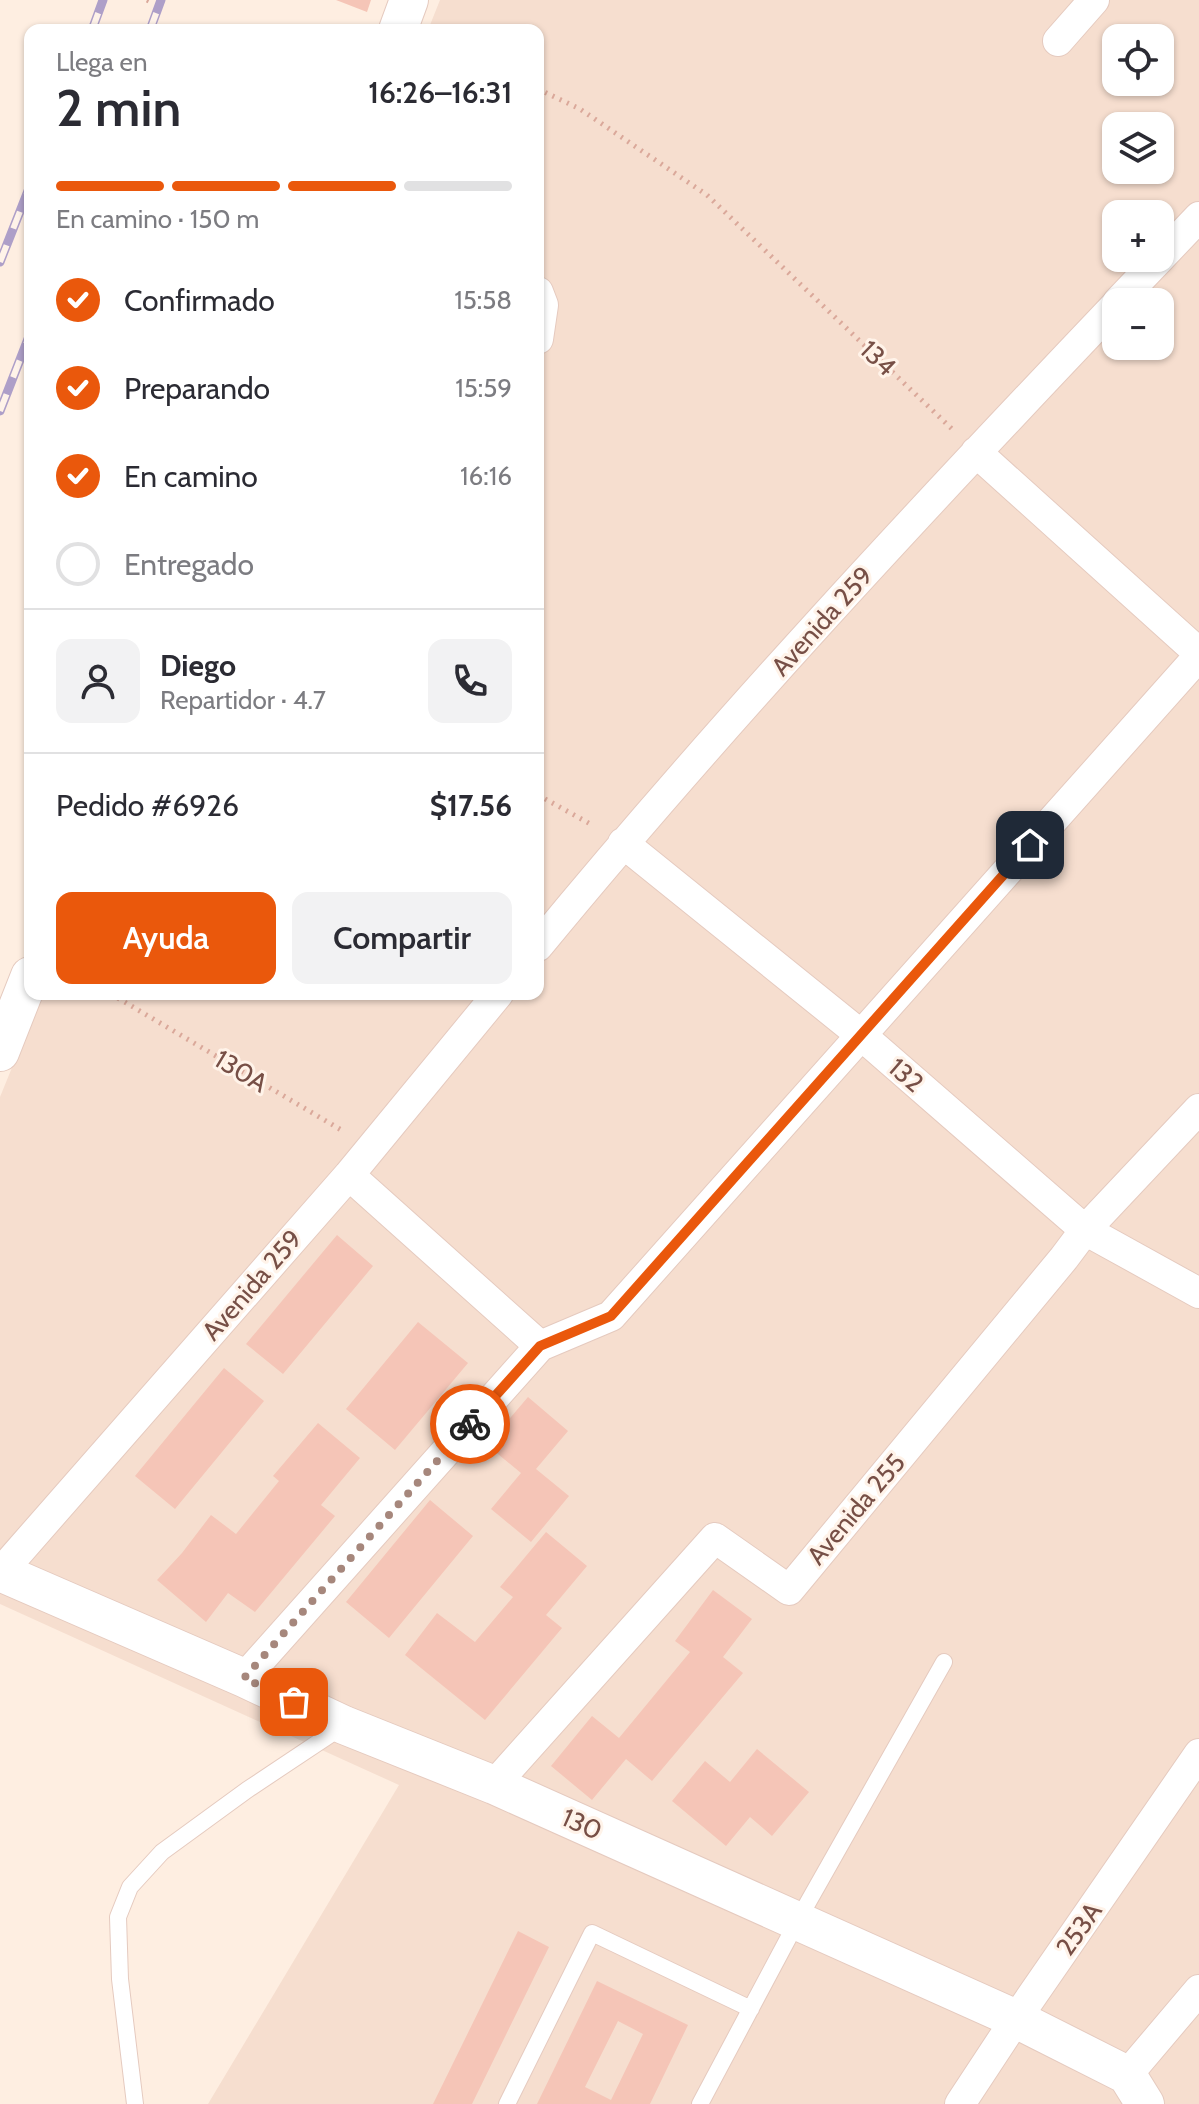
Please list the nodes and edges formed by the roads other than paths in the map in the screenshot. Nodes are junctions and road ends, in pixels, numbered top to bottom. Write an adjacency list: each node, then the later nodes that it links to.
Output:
1 (409, 0): 3 (street)
2 (1094, 0): 4 (street)
3 (400, 24)
4 (1058, 41)
5 (1199, 217): 6 (street, Avenida 259)
6 (1131, 288)
7 (1102, 319): 8 (street, Avenida 259)
8 (976, 452): 9 (street); 10 (street, Avenida 259)
9 (1199, 654): 14 (street)
10 (623, 843): 11 (street, Avenida 259); 14 (street, 132)
11 (544, 939)
12 (24, 991): 15 (street)
13 (493, 1000): 17 (street, Avenida 259)
14 (861, 1035): 18 (street, 132); 20 (street)
15 (0, 1052)
16 (1199, 1109): 18 (street, Avenida 255)
17 (349, 1175): 20 (street); 21 (street, Avenida 259)
18 (1085, 1230): 19 (street, 132); 26 (street, Avenida 255)
19 (1199, 1293)
20 (540, 1346): 23 (street)
21 (0, 1572): 23 (street, 130)
22 (944, 1662): 27 (lane)
23 (244, 1678): 24 (street, 130)
24 (344, 1725): 26 (street, 130); 32 (lane)
25 (1199, 1754): 30 (street, 253A)
26 (494, 1785): 27 (street, 130)
27 (798, 1920): 29 (lane); 30 (street, 130)
28 (1199, 1990): 31 (street)
29 (751, 2009): 33 (lane); 34 (lane)
30 (1016, 2019): 31 (street, 130); 35 (street, 253A)
31 (1136, 2090)
32 (135, 2104)
33 (507, 2104)
34 (700, 2104)
35 (960, 2104)

